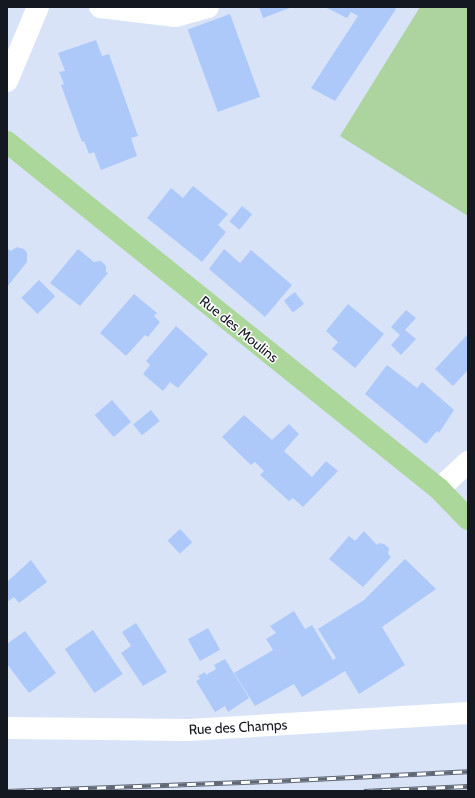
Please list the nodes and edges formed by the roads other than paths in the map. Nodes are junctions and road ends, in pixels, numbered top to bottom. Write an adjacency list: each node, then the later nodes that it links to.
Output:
1 (38, 7): 4 (street)
2 (100, 7): 3 (street)
3 (208, 7)
4 (7, 81)
5 (7, 142): 7 (main road, Rue des Moulins)
6 (468, 462): 7 (street)
7 (439, 489): 8 (main road, Rue des Moulins)
8 (468, 520)
9 (468, 713): 10 (street, Rue des Champs)
10 (7, 728)

